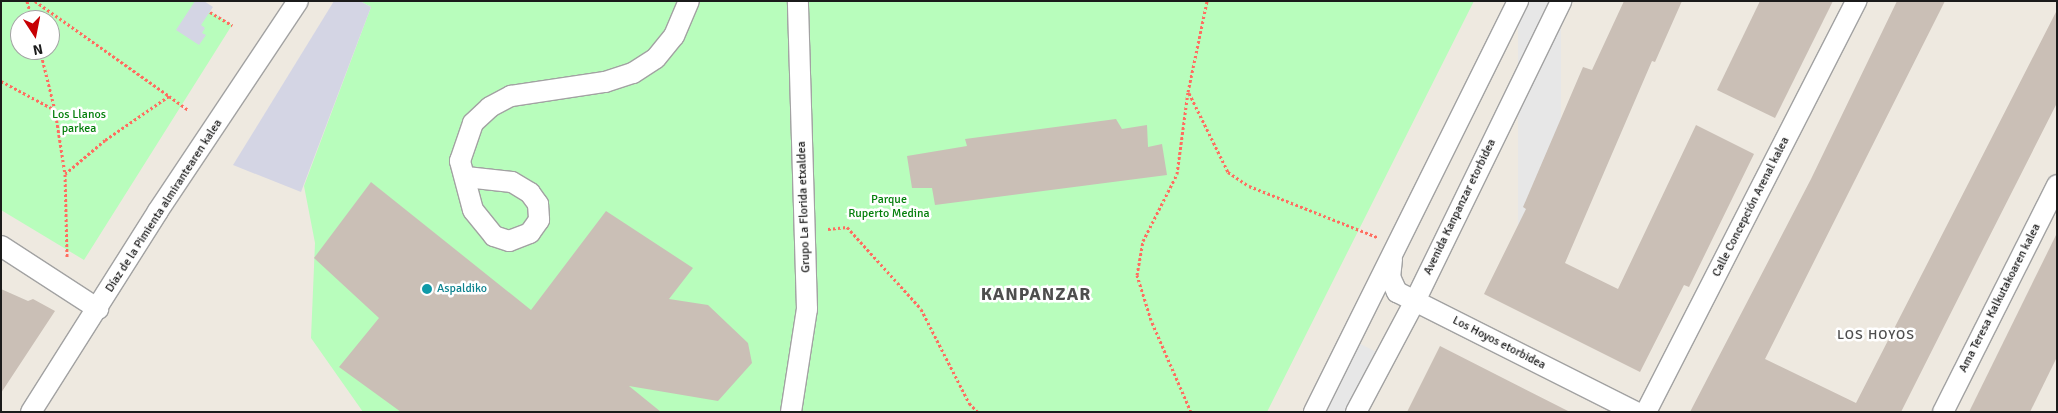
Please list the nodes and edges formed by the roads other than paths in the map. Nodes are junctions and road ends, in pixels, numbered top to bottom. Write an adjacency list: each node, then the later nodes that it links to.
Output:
1 (298, 1): 12 (street, Díaz de la Pimienta almirantearen kalea)
2 (689, 1): 7 (street)
3 (798, 1): 14 (street, Grupo La Florida etxaldea)
4 (1518, 1): 10 (street)
5 (1561, 1): 11 (street, Avenida Kanpanzar etorbidea)
6 (1856, 1): 18 (street, Calle Concepción Arenal kalea)
7 (466, 177)
8 (2057, 185): 19 (street, Ama Teresa Kalkutakoaren kalea)
9 (1, 246): 12 (street)
10 (1393, 255): 11 (street, Los Hoyos etorbidea); 15 (street)
11 (1414, 303): 16 (street, Avenida Kanpanzar etorbidea); 17 (street, Los Hoyos etorbidea)
12 (98, 309): 13 (street, Díaz de la Pimienta almirantearen kalea)
13 (31, 412)
14 (791, 412)
15 (1314, 412)
16 (1356, 412)
17 (1636, 412)
18 (1646, 412)
19 (1943, 412)

